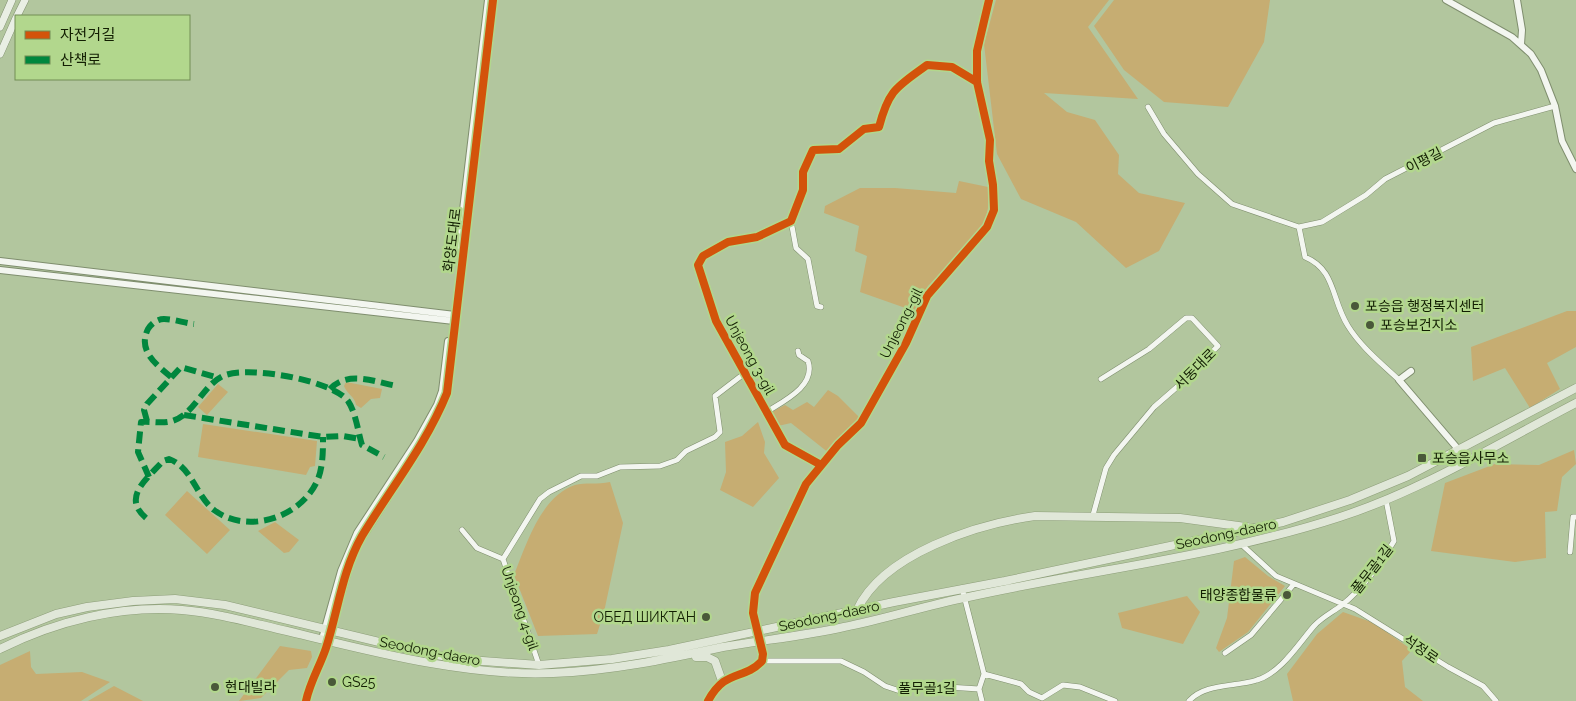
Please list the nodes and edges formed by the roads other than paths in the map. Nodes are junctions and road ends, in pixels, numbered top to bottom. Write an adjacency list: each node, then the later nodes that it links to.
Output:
1 (12, 0): 10 (main road)
2 (25, 0): 8 (main road)
3 (488, 0): 22 (street, 화양도대로)
4 (493, 0): 22 (street, 화양도대로)
5 (989, 0): 13 (street, Unjeong-gil)
6 (1446, 0): 11 (street)
7 (1517, 0): 11 (street)
8 (18, 15)
9 (15, 21): 12 (main road)
10 (0, 27)
11 (1521, 44): 14 (street)
12 (0, 54)
13 (977, 82): 17 (street); 33 (street, Unjeong-gil)
14 (1555, 106): 16 (street); 18 (street, 이평길)
15 (1148, 107): 18 (street)
16 (1576, 169)
17 (791, 221): 21 (street); 25 (street, Unjeong 3-gil)
18 (1300, 227): 27 (street)
19 (0, 261): 22 (street)
20 (0, 270): 22 (street)
21 (822, 306)
22 (453, 318): 47 (street, 화양도대로)
23 (798, 351): 30 (street, Unjeong 3-gil)
24 (1411, 371): 27 (street)
25 (745, 373): 30 (street, Unjeong 3-gil); 41 (street, Unjeong 4-gil)
26 (1101, 379): 35 (street, 서동대로)
27 (1398, 380): 31 (street)
28 (1576, 388): 31 (main road, Seodong-daero)
29 (1576, 403): 32 (main road, Seodong-daero)
30 (768, 411): 33 (street, Unjeong 3-gil)
31 (1458, 450): 32 (street); 37 (main road, Seodong-daero)
32 (1466, 460): 34 (main road, Seodong-daero)
33 (821, 465): 48 (street, Unjeong-gil)
34 (1386, 500): 39 (main road, Seodong-daero); 45 (street, 풀무골1길)
35 (1093, 515): 37 (main road); 46 (main road)
36 (1576, 517): 40 (street)
37 (1257, 528): 43 (main road, Seodong-daero)
38 (462, 530): 41 (street)
39 (1241, 544): 42 (street, 풀무골1길); 44 (main road, Seodong-daero)
40 (1570, 552)
41 (503, 558): 56 (street, Unjeong 4-gil)
42 (1294, 584): 45 (street, 풀무골1길); 53 (street)
43 (962, 588): 44 (street); 46 (main road, Seodong-daero)
44 (964, 598): 51 (main road, Seodong-daero); 57 (street)
45 (1342, 605): 64 (street, 풀무골1길); 65 (street, 석정로)
46 (857, 610): 48 (main road, Seodong-daero)
47 (327, 630): 49 (main road, Seodong-daero); 50 (street, 화양도대로); 56 (main road, Seodong-daero)
48 (758, 632): 51 (street, Unjeong-gil); 56 (main road, Seodong-daero)
49 (0, 636)
50 (325, 640): 52 (main road, Seodong-daero); 54 (main road, Seodong-daero); 60 (street)
51 (760, 641): 54 (main road, Seodong-daero); 55 (street, Unjeong-gil)
52 (0, 648)
53 (1225, 653)
54 (690, 654): 58 (main road)
55 (762, 661): 58 (street); 59 (street, 풀무골1길)
56 (539, 665)
57 (984, 674): 59 (street); 63 (street)
58 (722, 681): 61 (street)
59 (979, 689): 62 (street)
60 (306, 701)
61 (708, 701)
62 (982, 701)
63 (1115, 701)
64 (1189, 701)
65 (1496, 701)

